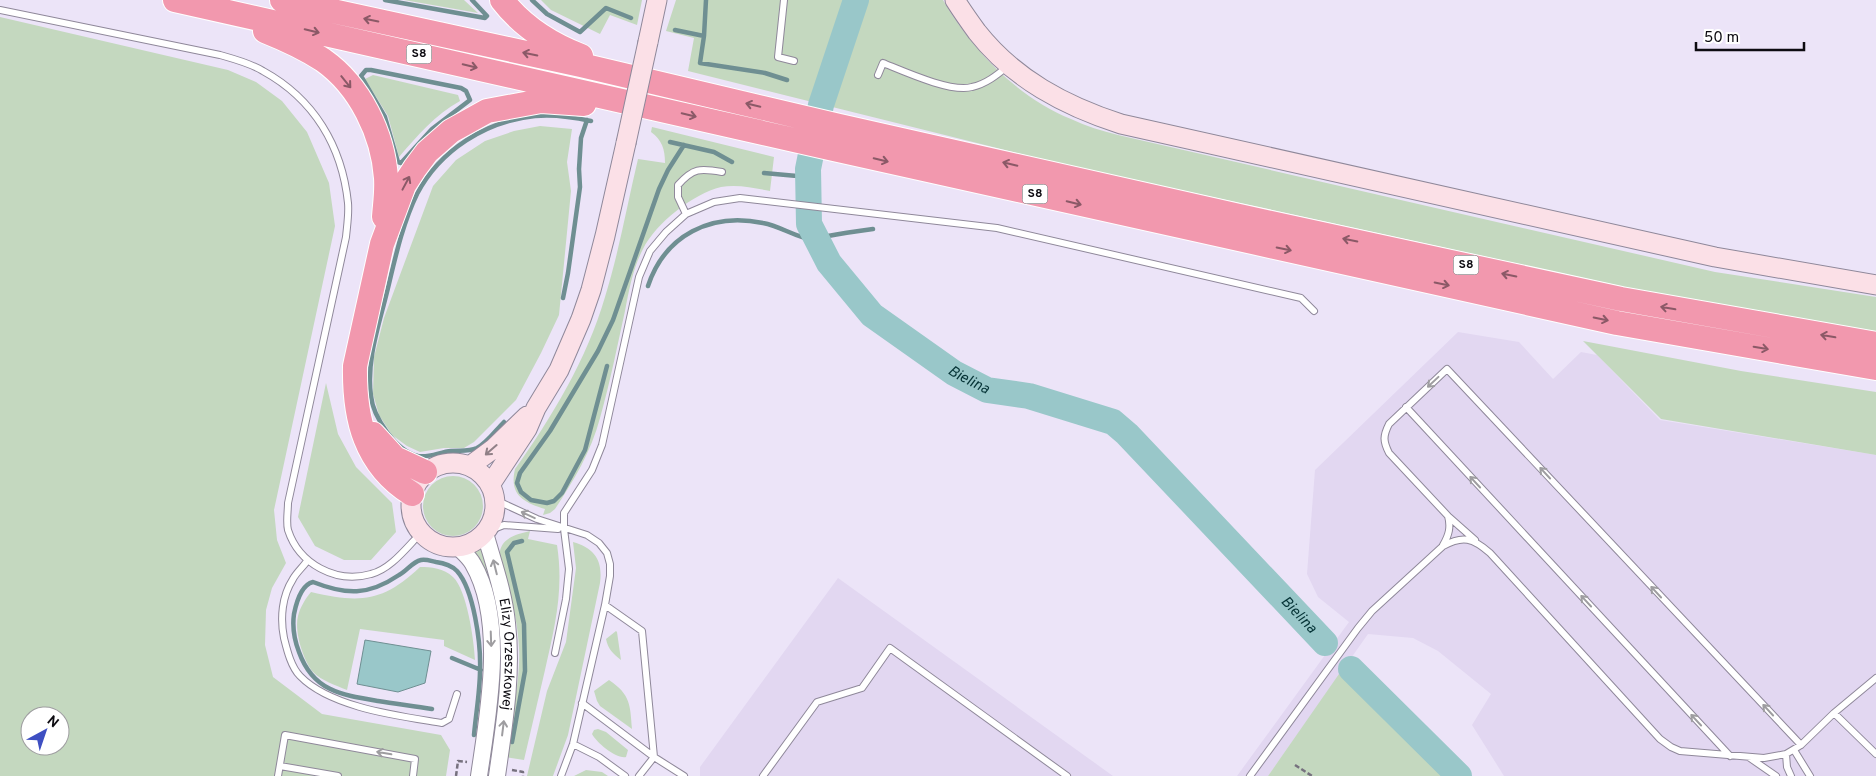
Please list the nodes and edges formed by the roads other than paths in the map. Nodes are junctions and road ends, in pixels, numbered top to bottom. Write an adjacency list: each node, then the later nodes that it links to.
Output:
1 (282, 0): 11 (highway, S8, one-way to 1)
2 (502, 0): 11 (highway)
3 (657, 0): 21 (main road, bridge)
4 (784, 0): 8 (lane)
5 (955, 0): 9 (main road)
6 (186, 2): 12 (highway, S8, one-way to 12); 15 (highway, one-way to 15)
7 (0, 10): 34 (lane)
8 (794, 60)
9 (1009, 65): 10 (lane); 16 (main road)
10 (878, 75)
11 (646, 80): 18 (highway, S8, one-way to 11)
12 (641, 104): 15 (highway, one-way to 12); 19 (highway, S8, one-way to 19)
13 (722, 172): 14 (lane)
14 (686, 214): 17 (lane); 28 (lane)
15 (382, 244): 20 (highway)
16 (1876, 285)
17 (1314, 310)
18 (1876, 344)
19 (1876, 368)
20 (357, 407): 24 (highway); 26 (highway)
21 (536, 408): 23 (main road, one-way to 23); 25 (main road)
22 (1406, 408): 27 (lane); 42 (lane, one-way to 22); 46 (lane, one-way to 22)
23 (470, 466): 24 (main road); 25 (main road)
24 (426, 472): 26 (main road)
25 (492, 490): 28 (lane, one-way to 25); 29 (main road)
26 (412, 494): 30 (main road)
27 (1448, 516): 31 (lane); 32 (lane)
28 (564, 529): 29 (lane); 35 (lane); 36 (lane)
29 (485, 532): 33 (main road); 54 (street, Elizy Orzeszkowej, one-way to 29)
30 (421, 533): 33 (main road); 34 (lane)
31 (1478, 543): 32 (lane); 46 (lane)
32 (1443, 546): 61 (lane)
33 (458, 547): 53 (street, Elizy Orzeszkowej, one-way to 53)
34 (308, 561): 38 (lane)
35 (605, 605): 39 (lane); 47 (lane)
36 (555, 653)
37 (1876, 678): 40 (lane)
38 (457, 694)
39 (582, 703): 41 (lane); 47 (lane)
40 (1834, 713): 42 (lane); 45 (lane)
41 (573, 744): 55 (lane); 56 (lane)
42 (1801, 746): 43 (lane)
43 (1794, 750): 44 (lane); 64 (lane)
44 (1786, 754): 48 (lane); 63 (lane)
45 (1876, 754)
46 (1730, 756): 48 (lane)
47 (654, 757): 57 (lane); 58 (lane)
48 (1749, 758): 62 (lane)
49 (280, 766): 50 (lane); 51 (lane); 52 (lane, one-way to 49)
50 (278, 776)
51 (338, 776)
52 (413, 776)
53 (479, 776)
54 (497, 776)
55 (561, 776)
56 (625, 776)
57 (639, 776)
58 (684, 776)
59 (763, 776): 60 (lane)
60 (1067, 776)
61 (1250, 776)
62 (1776, 776)
63 (1791, 776)
64 (1810, 776)

